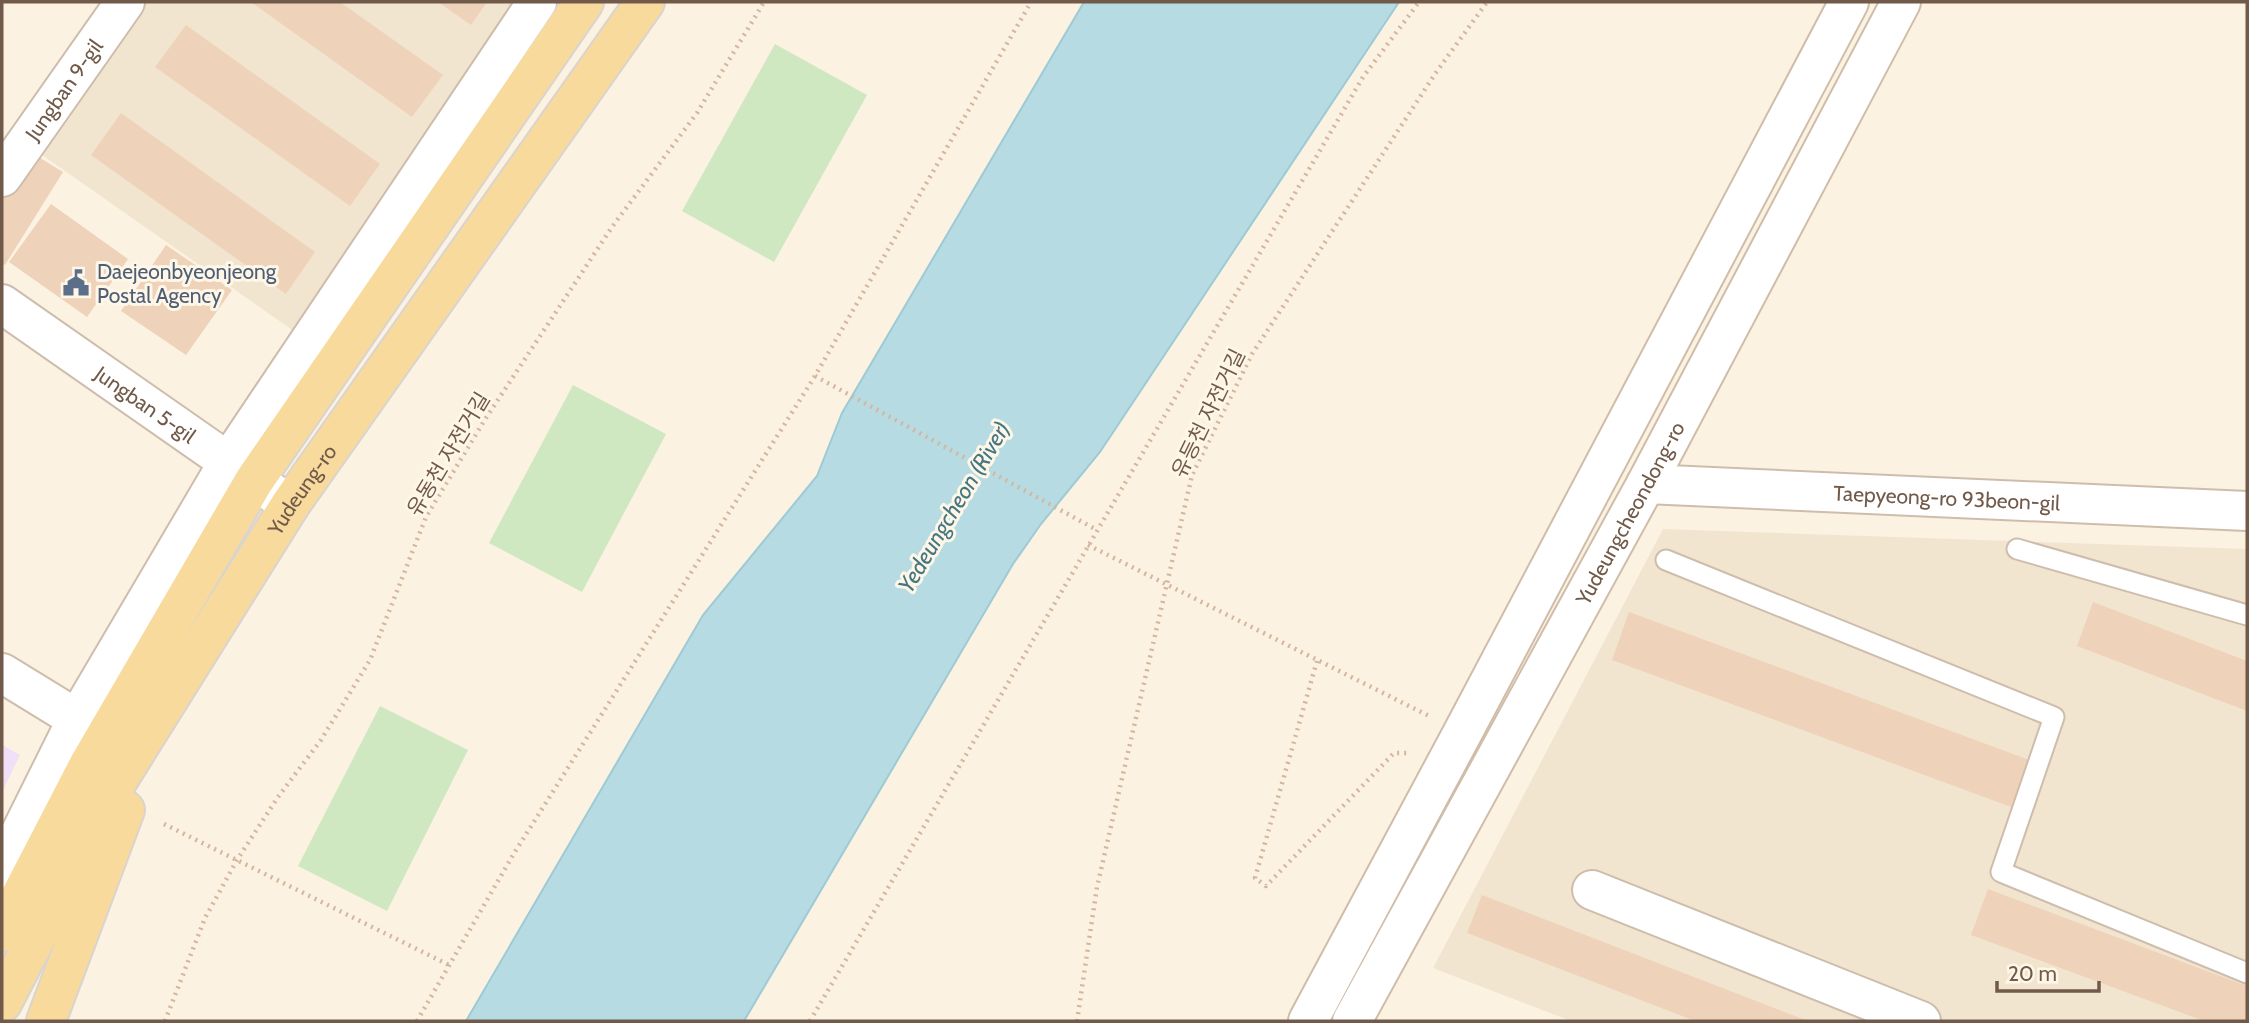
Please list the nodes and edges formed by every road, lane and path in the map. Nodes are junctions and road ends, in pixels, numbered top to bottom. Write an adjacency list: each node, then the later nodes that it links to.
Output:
1 (125, 2): 11 (street, Jungban 9-gil)
2 (537, 2): 14 (street)
3 (584, 2): 14 (main road, Yudeung-ro)
4 (645, 2): 16 (main road, Yudeung-ro)
5 (764, 2): 31 (path, 유동천 자전거길)
6 (1031, 2): 13 (path)
7 (1419, 2): 18 (path)
8 (1487, 2): 22 (path, 유등천 자전거길)
9 (1849, 2): 43 (street)
10 (1900, 2): 15 (street, Yudeungcheondong-ro)
11 (2, 177)
12 (2, 304): 14 (street, Jungban 5-gil)
13 (815, 376): 18 (path); 35 (path)
14 (241, 471): 16 (street, Jungban 5-gil); 26 (street); 34 (main road, Yudeung-ro)
15 (1646, 484): 17 (street, Taepyeong-ro 93beon-gil); 44 (street, Yudeungcheondong-ro)
16 (290, 505): 28 (main road, Yudeung-ro)
17 (2247, 512)
18 (1097, 530): 19 (path)
19 (1088, 545): 22 (path); 41 (path)
20 (2017, 548): 23 (lane)
21 (1666, 560): 36 (lane)
22 (1167, 584): 24 (path); 42 (path, 유등천 자전거길)
23 (2247, 615)
24 (1317, 661): 27 (path); 29 (path)
25 (2, 673): 26 (street)
26 (77, 719): 32 (street)
27 (1424, 726)
28 (142, 740): 37 (main road, Yudeung-ro); 38 (main road)
29 (1413, 744)
30 (164, 824): 31 (path)
31 (237, 860): 35 (path); 39 (path, 유동천 자전거길)
32 (2, 870)
33 (1592, 890): 45 (street)
34 (2, 932)
35 (450, 965): 40 (path)
36 (2247, 973)
37 (2, 1003)
38 (46, 1021)
39 (165, 1021)
40 (417, 1021)
41 (810, 1021)
42 (1077, 1021)
43 (1308, 1021)
44 (1352, 1021)
45 (1921, 1021)

